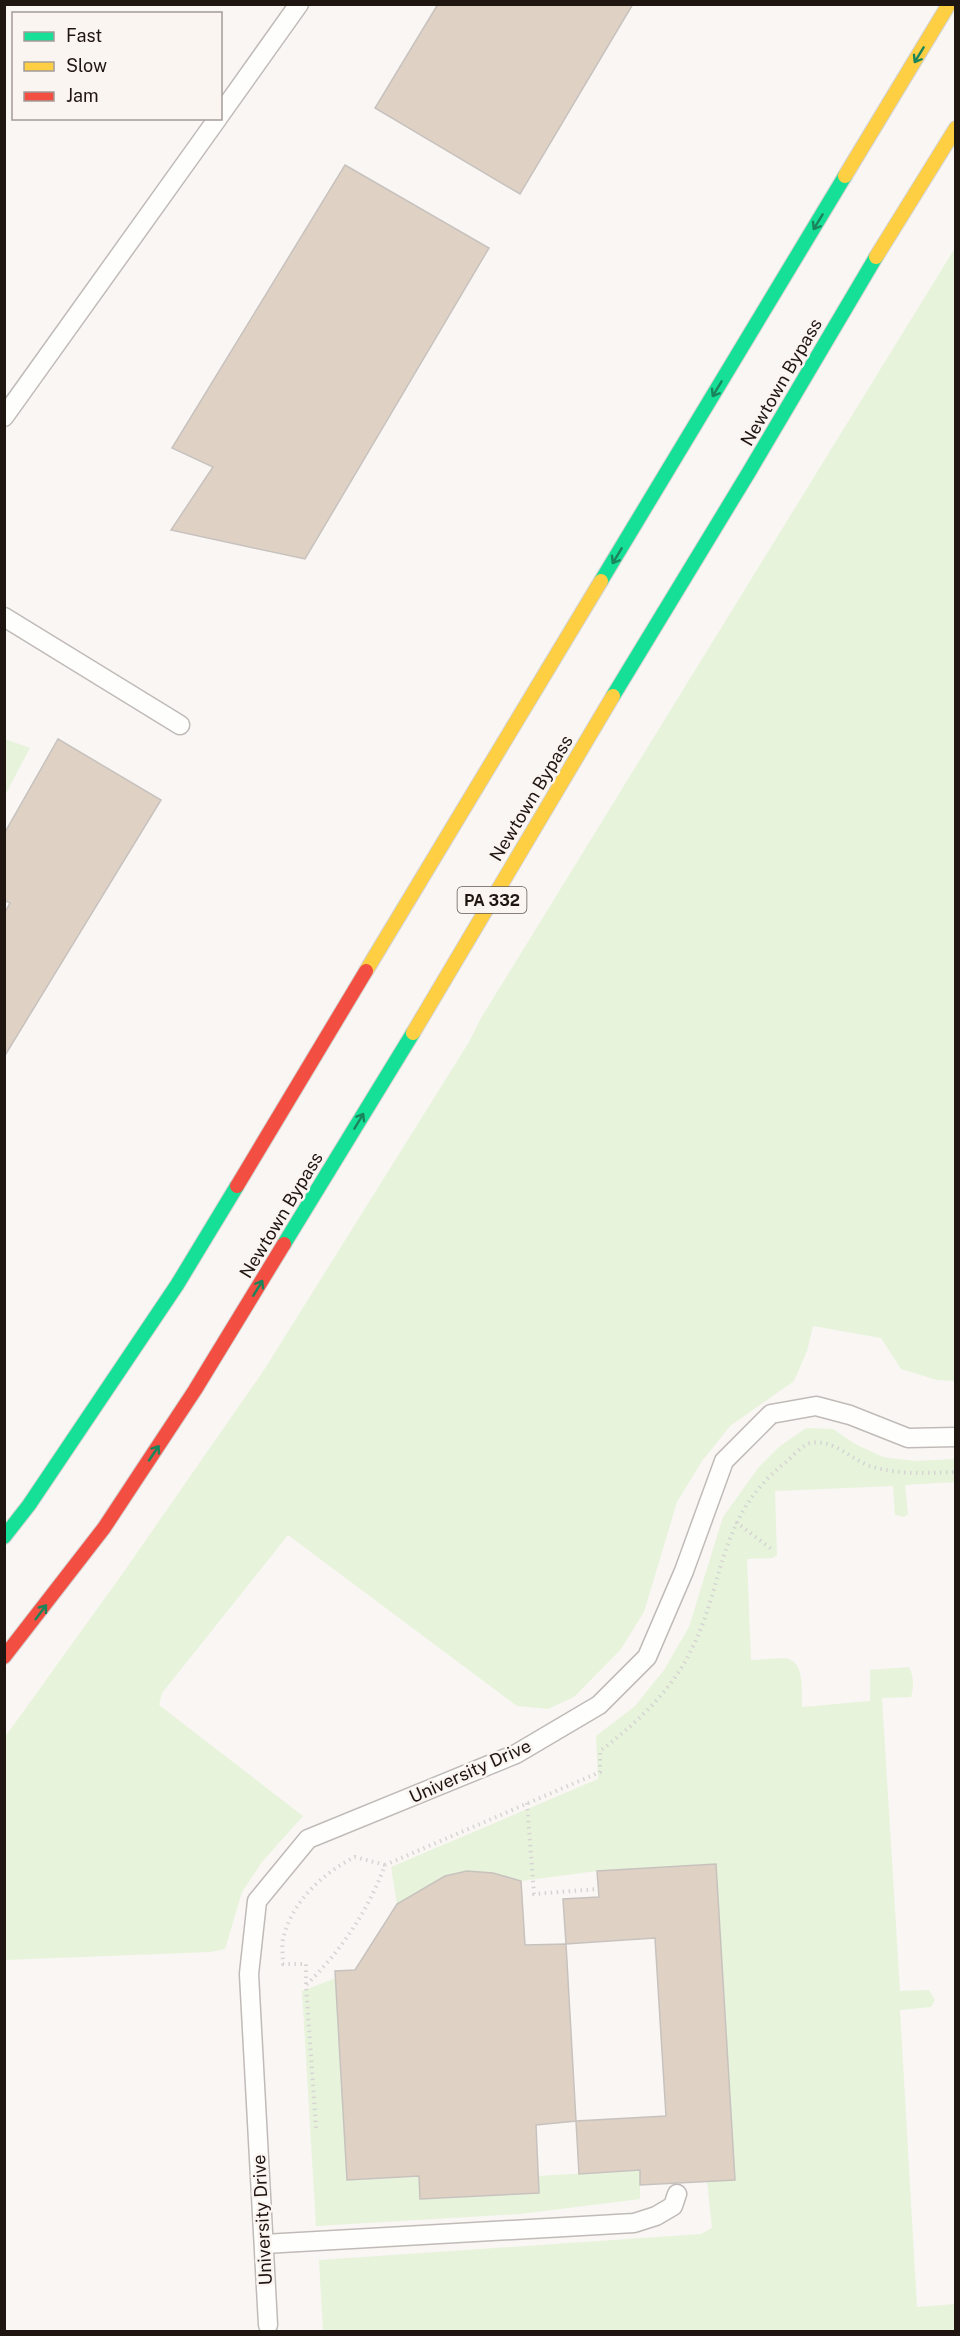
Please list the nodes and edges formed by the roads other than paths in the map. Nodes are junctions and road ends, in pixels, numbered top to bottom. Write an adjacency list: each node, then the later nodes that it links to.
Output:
1 (299, 4): 3 (lane)
2 (949, 4): 10 (highway, one-way to 10)
3 (222, 113)
4 (217, 120): 6 (lane)
5 (956, 128): 11 (highway, Newtown Bypass / PA 332, one-way to 5)
6 (4, 417)
7 (4, 617): 8 (lane)
8 (180, 725)
9 (956, 1437): 13 (lane, University Drive)
10 (4, 1537)
11 (4, 1657)
12 (677, 2194): 13 (lane)
13 (264, 2244): 14 (lane, University Drive)
14 (268, 2325)

